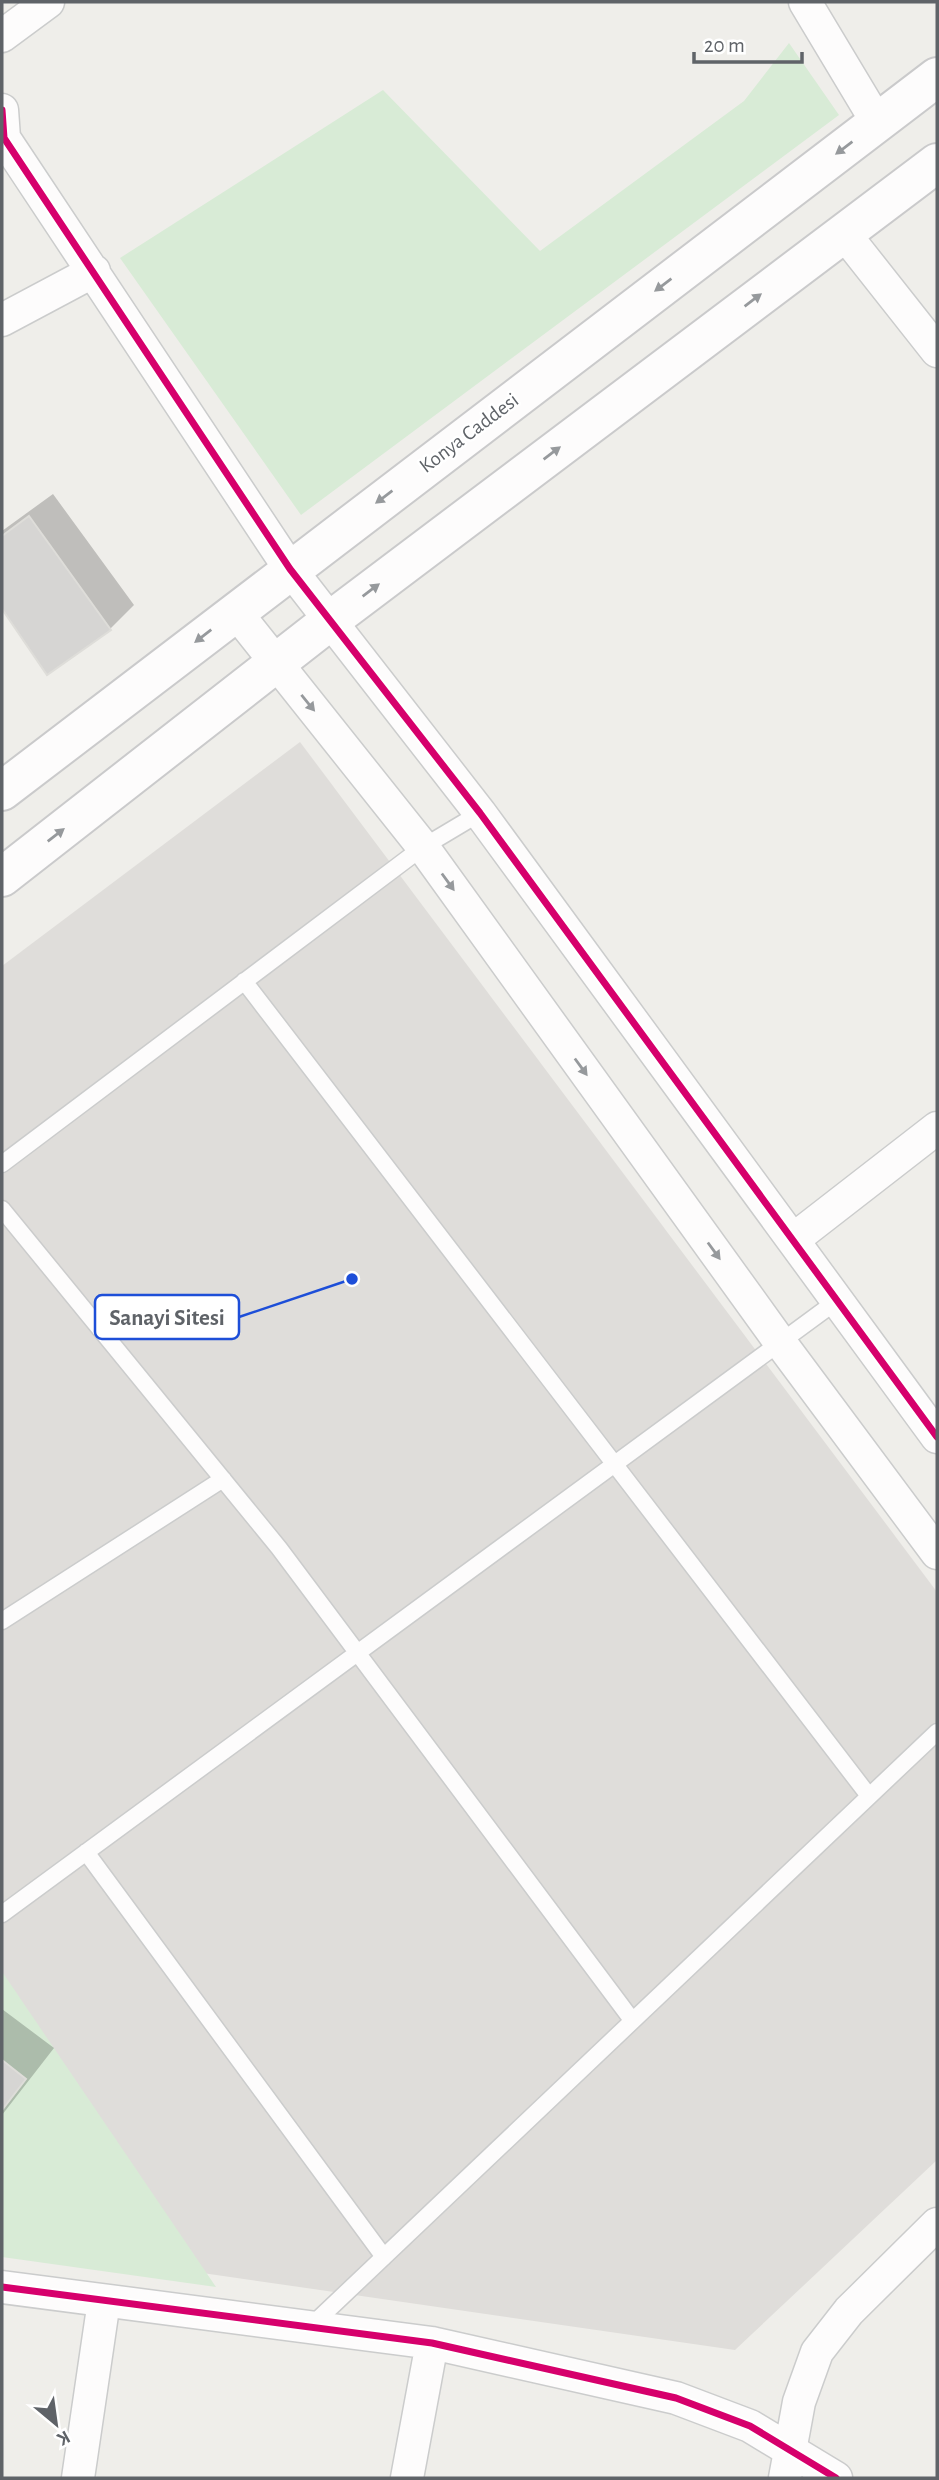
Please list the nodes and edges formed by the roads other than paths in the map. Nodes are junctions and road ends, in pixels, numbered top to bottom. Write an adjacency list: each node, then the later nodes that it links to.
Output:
1 (48, 2): 3 (street)
2 (805, 2): 6 (street)
3 (2, 36)
4 (937, 77): 6 (main road, Konya Caddesi)
5 (2, 110): 9 (street)
6 (877, 122): 12 (main road, Konya Caddesi, one-way to 12)
7 (937, 163): 8 (main road)
8 (843, 232): 11 (street); 14 (main road, one-way to 8)
9 (94, 271): 10 (street); 12 (street)
10 (2, 320)
11 (937, 351)
12 (290, 569): 13 (main road, Konya Caddesi); 14 (street)
13 (235, 611): 15 (street); 16 (main road, Konya Caddesi, one-way to 16)
14 (331, 620): 15 (main road); 17 (street)
15 (276, 663): 18 (street, one-way to 18); 19 (main road, one-way to 15)
16 (2, 791)
17 (480, 813): 18 (lane); 24 (street)
18 (423, 847): 20 (lane); 26 (street, one-way to 26)
19 (2, 877)
20 (244, 981): 22 (lane); 28 (lane)
21 (937, 1128): 24 (street)
22 (2, 1164)
23 (2, 1209): 29 (lane)
24 (794, 1239): 25 (street)
25 (838, 1300): 26 (lane); 27 (street)
26 (781, 1343): 28 (lane); 30 (street)
27 (937, 1437)
28 (615, 1465): 32 (lane); 34 (lane)
29 (223, 1479): 31 (lane); 32 (lane)
30 (937, 1553)
31 (2, 1621)
32 (357, 1653): 35 (lane); 37 (lane)
33 (937, 1732): 34 (lane)
34 (869, 1796): 37 (lane)
35 (86, 1852): 36 (lane); 39 (lane)
36 (2, 1914)
37 (632, 2020): 39 (lane)
38 (937, 2224): 44 (street)
39 (384, 2257): 42 (lane)
40 (2, 2287): 41 (street)
41 (104, 2301): 42 (street); 45 (street)
42 (310, 2327): 43 (street)
43 (432, 2343): 44 (street); 46 (street)
44 (788, 2464): 47 (street)
45 (78, 2478)
46 (407, 2478)
47 (836, 2478)

